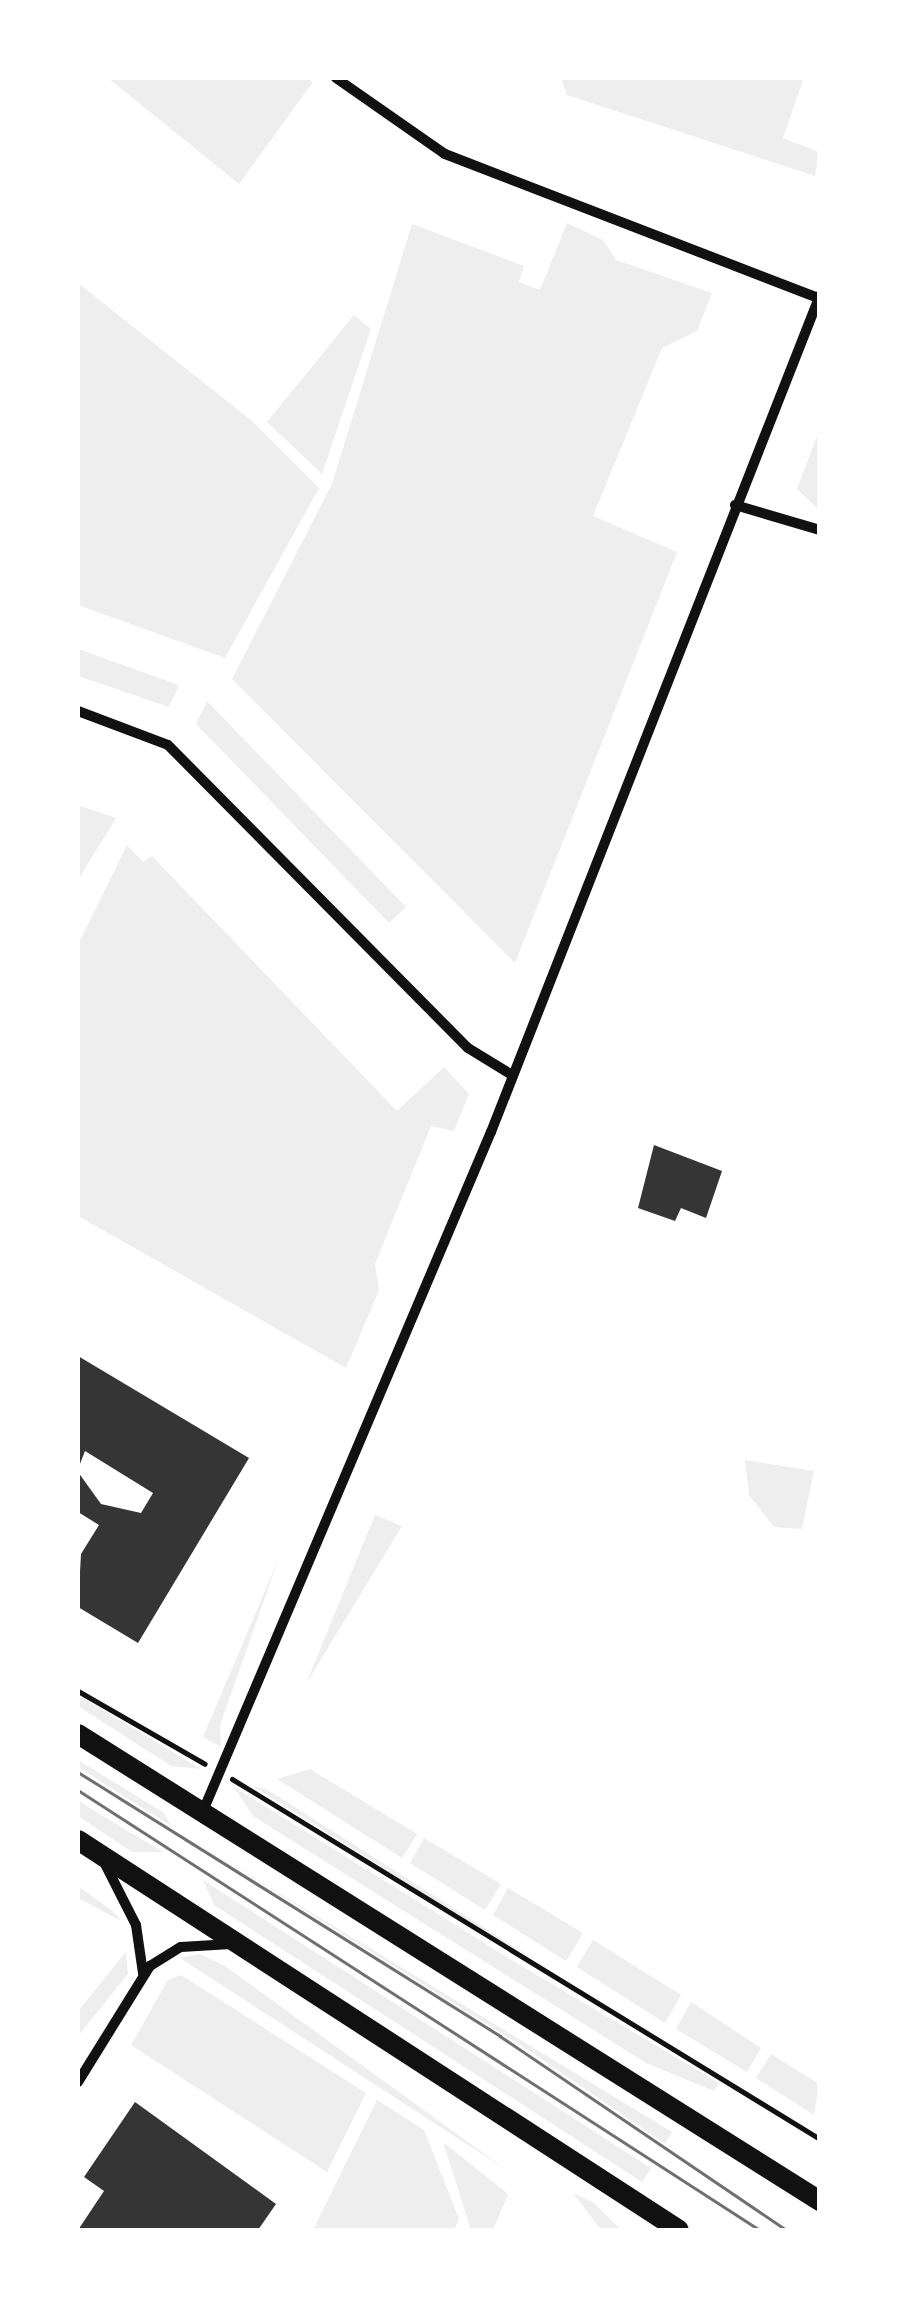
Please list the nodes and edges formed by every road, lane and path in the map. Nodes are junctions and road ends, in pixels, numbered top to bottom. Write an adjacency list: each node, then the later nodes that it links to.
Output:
1 (336, 78): 2 (street)
2 (819, 296): 3 (street)
3 (735, 505): 4 (street); 6 (street)
4 (820, 530)
5 (78, 711): 6 (street)
6 (512, 1075): 11 (street)
7 (78, 1690): 9 (path)
8 (78, 1734): 11 (main road)
9 (208, 1766)
10 (233, 1780): 17 (path)
11 (203, 1811): 18 (main road)
12 (78, 1840): 13 (main road)
13 (98, 1853): 14 (main road); 15 (street)
14 (240, 1945): 15 (street); 19 (main road)
15 (143, 1973): 16 (street)
16 (78, 2082)
17 (820, 2140)
18 (820, 2200)
19 (679, 2230)

